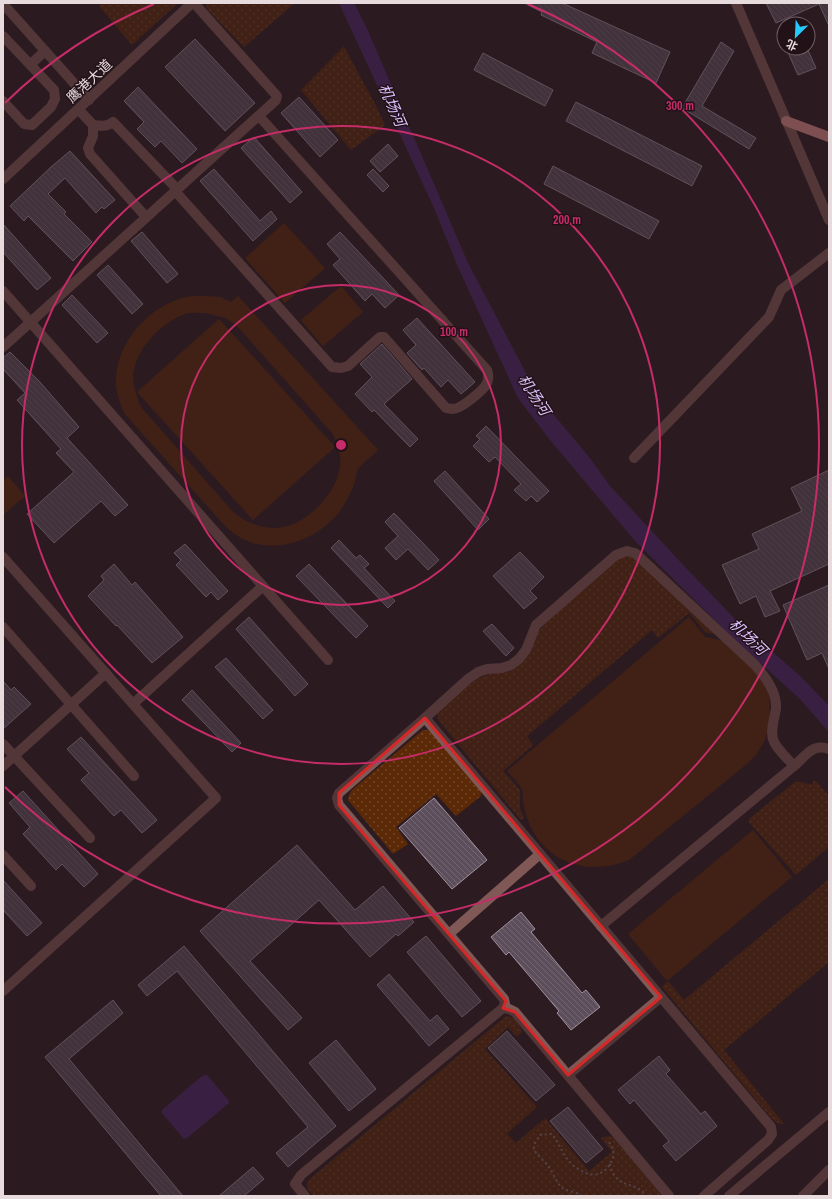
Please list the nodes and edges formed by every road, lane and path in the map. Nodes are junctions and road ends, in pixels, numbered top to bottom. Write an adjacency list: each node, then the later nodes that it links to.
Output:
1 (193, 3): 7 (street, 鹰港大道); 10 (street)
2 (736, 3): 11 (street)
3 (5, 6): 5 (street)
4 (3, 36): 6 (street)
5 (45, 51): 6 (street); 7 (street)
6 (31, 64): 8 (street)
7 (89, 100): 9 (street, 鹰港大道)
8 (3, 101)
9 (79, 110): 12 (street); 14 (street, 鹰港大道)
10 (259, 116): 15 (street); 15 (street)
11 (786, 121): 13 (main road); 17 (street)
12 (93, 125): 15 (street); 16 (street)
13 (829, 137)
14 (3, 179)
15 (176, 190): 16 (street)
16 (146, 217): 20 (street)
17 (829, 220)
18 (829, 253): 22 (street)
19 (3, 291): 20 (street)
20 (30, 322): 21 (street); 24 (street)
21 (3, 347)
22 (634, 458)
23 (3, 557): 27 (street)
24 (263, 586): 26 (street); 29 (street)
25 (3, 627): 28 (street)
26 (328, 660)
27 (106, 673): 28 (street); 29 (street)
28 (71, 704): 33 (street); 36 (street)
29 (133, 704): 43 (street)
30 (426, 718): 35 (street); 38 (street); 42 (street)
31 (3, 744): 33 (street)
32 (829, 749): 35 (street)
33 (14, 756): 34 (street); 37 (street)
34 (3, 766)
35 (794, 766): 41 (street)
36 (134, 776)
37 (90, 838)
38 (540, 854): 41 (street); 42 (street)
39 (3, 856): 40 (street)
40 (31, 886)
41 (602, 926): 44 (street)
42 (449, 934): 45 (street)
43 (3, 991)
44 (661, 997): 46 (street); 55 (street)
45 (503, 1008): 46 (street); 51 (street)
46 (568, 1076): 54 (street)
47 (829, 1112): 56 (street)
48 (607, 1140): 49 (path)
49 (610, 1164): 52 (path); 53 (path)
50 (829, 1170): 57 (street)
51 (304, 1196)
52 (582, 1196)
53 (646, 1196)
54 (669, 1196)
55 (704, 1196)
56 (729, 1196)
57 (803, 1196)

